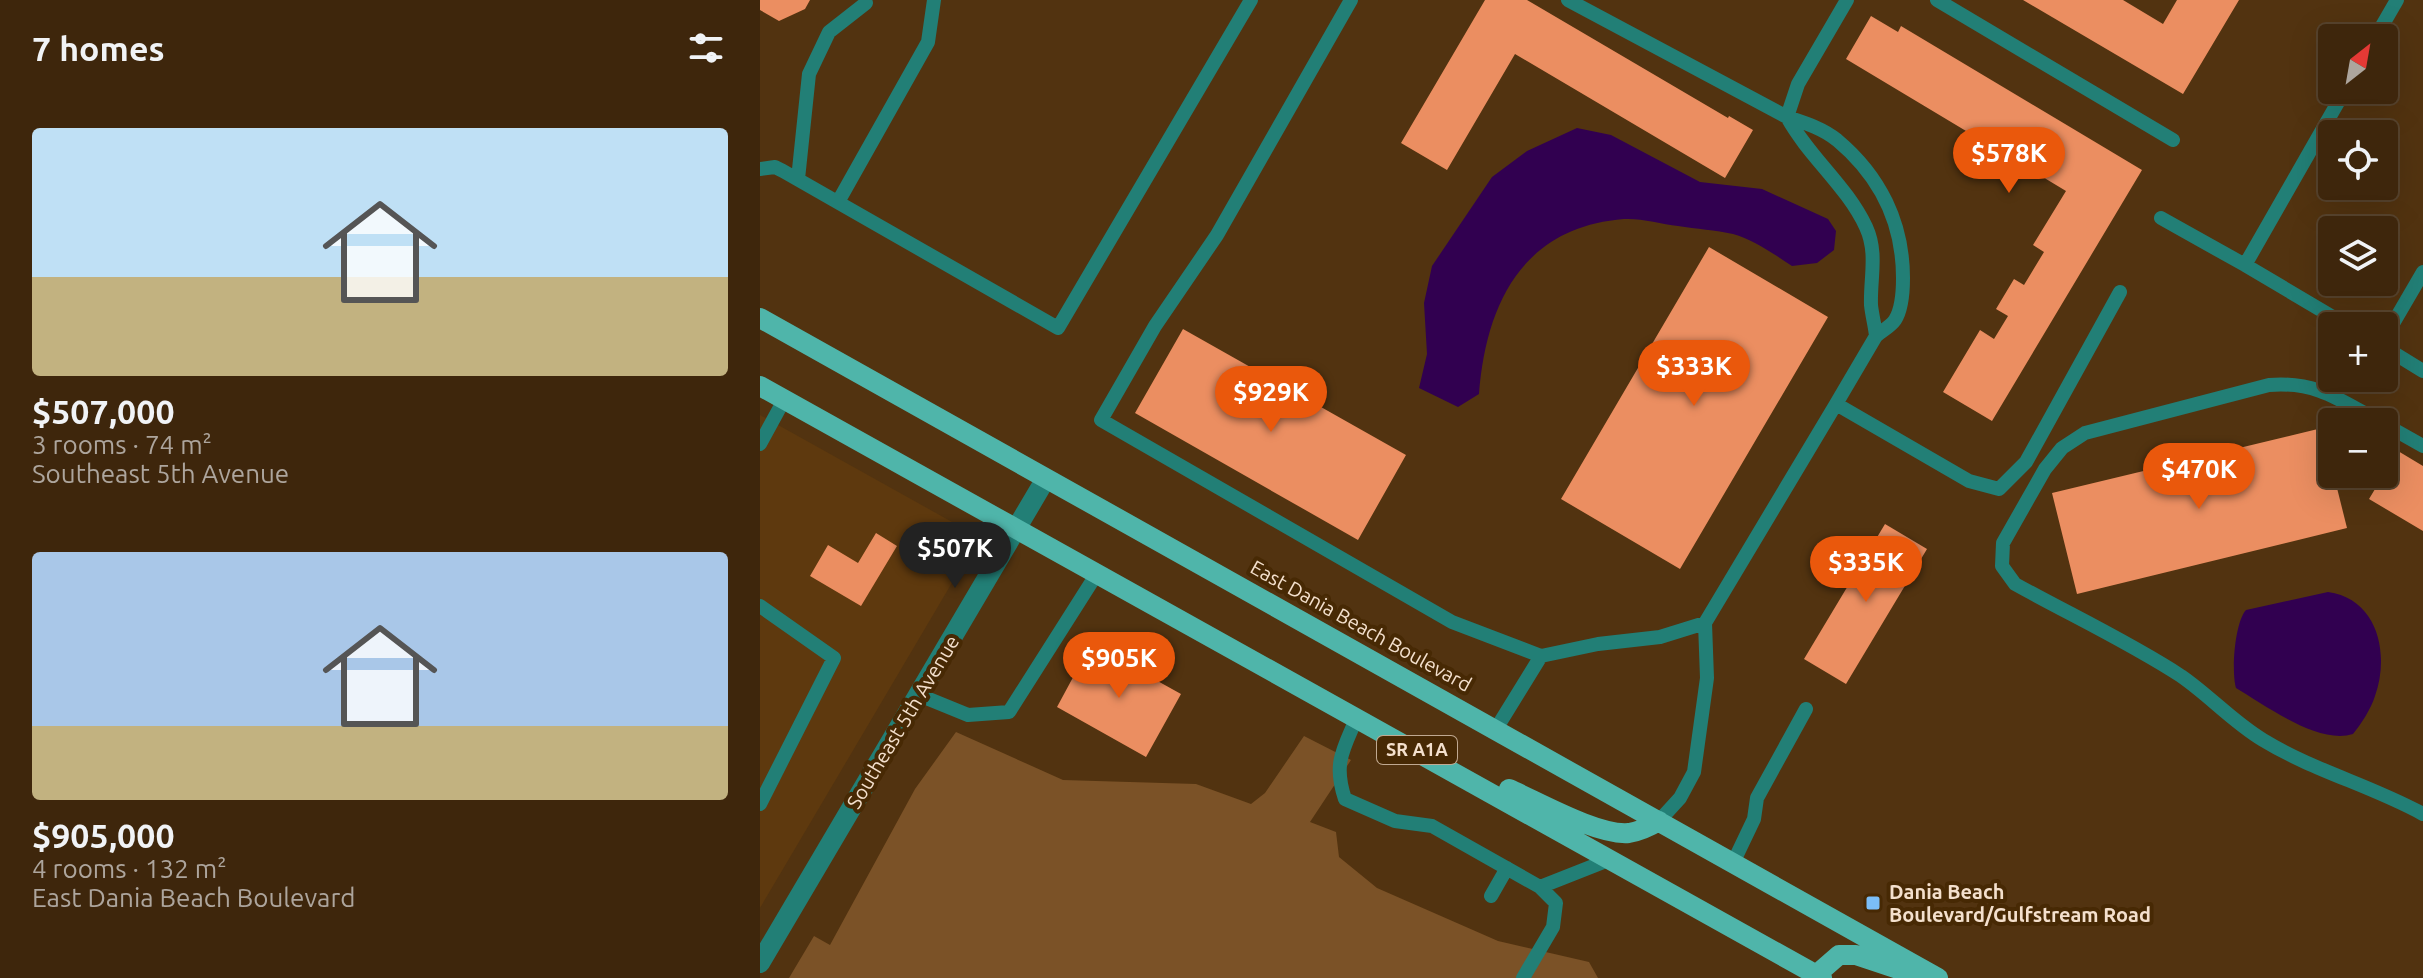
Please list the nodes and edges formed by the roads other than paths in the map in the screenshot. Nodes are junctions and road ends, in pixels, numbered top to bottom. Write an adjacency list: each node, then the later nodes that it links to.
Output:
1 (934, 0): 15 (lane)
2 (1251, 0): 15 (lane)
3 (1351, 0): 38 (lane)
4 (1568, 0): 11 (lane)
5 (1847, 0): 11 (lane)
6 (1937, 0): 12 (lane)
7 (2397, 0): 9 (lane)
8 (866, 3): 14 (lane)
9 (2383, 24)
10 (2337, 104): 17 (lane)
11 (1787, 117): 23 (lane); 23 (lane)
12 (2173, 140)
13 (760, 169): 14 (lane)
14 (798, 179): 15 (lane)
15 (838, 202)
16 (2161, 218): 17 (lane)
17 (2245, 265): 20 (lane)
18 (2423, 272): 21 (lane)
19 (2120, 292): 28 (lane)
20 (2324, 312)
21 (2398, 315)
22 (760, 318): 33 (main road, East Dania Beach Boulevard / SR A1A)
23 (1876, 336): 28 (lane)
24 (2398, 356): 25 (lane)
25 (2423, 371)
26 (760, 386): 27 (main road, SR A1A)
27 (784, 400): 31 (lane); 34 (main road, SR A1A)
28 (1836, 404): 37 (lane)
29 (2354, 408): 45 (lane)
30 (2398, 432): 32 (lane)
31 (760, 444)
32 (2423, 446)
33 (1045, 480): 34 (street, Southeast 5th Avenue); 42 (main road, East Dania Beach Boulevard / SR A1A)
34 (1016, 531): 35 (main road, SR A1A); 39 (street, Southeast 5th Avenue)
35 (1096, 575): 39 (lane); 41 (main road, SR A1A)
36 (760, 606): 44 (lane)
37 (1705, 623): 38 (lane); 46 (lane)
38 (1541, 656): 42 (lane)
39 (919, 695): 52 (street, Southeast 5th Avenue)
40 (1806, 709): 48 (lane)
41 (1357, 717): 43 (main road, SR A1A); 49 (lane)
42 (1496, 729): 46 (main road, East Dania Beach Boulevard / SR A1A)
43 (1396, 738): 46 (main road); 47 (main road, SR A1A)
44 (760, 804)
45 (2423, 814)
46 (1659, 821): 48 (main road, East Dania Beach Boulevard / SR A1A)
47 (1611, 859): 50 (lane); 53 (main road, SR A1A)
48 (1733, 863): 56 (main road, East Dania Beach Boulevard / SR A1A)
49 (1507, 868): 50 (lane); 51 (lane)
50 (1540, 887): 54 (lane)
51 (1491, 896)
52 (760, 963)
53 (1819, 976): 55 (main road)
54 (1523, 978)
55 (1926, 978)
56 (1938, 978)

